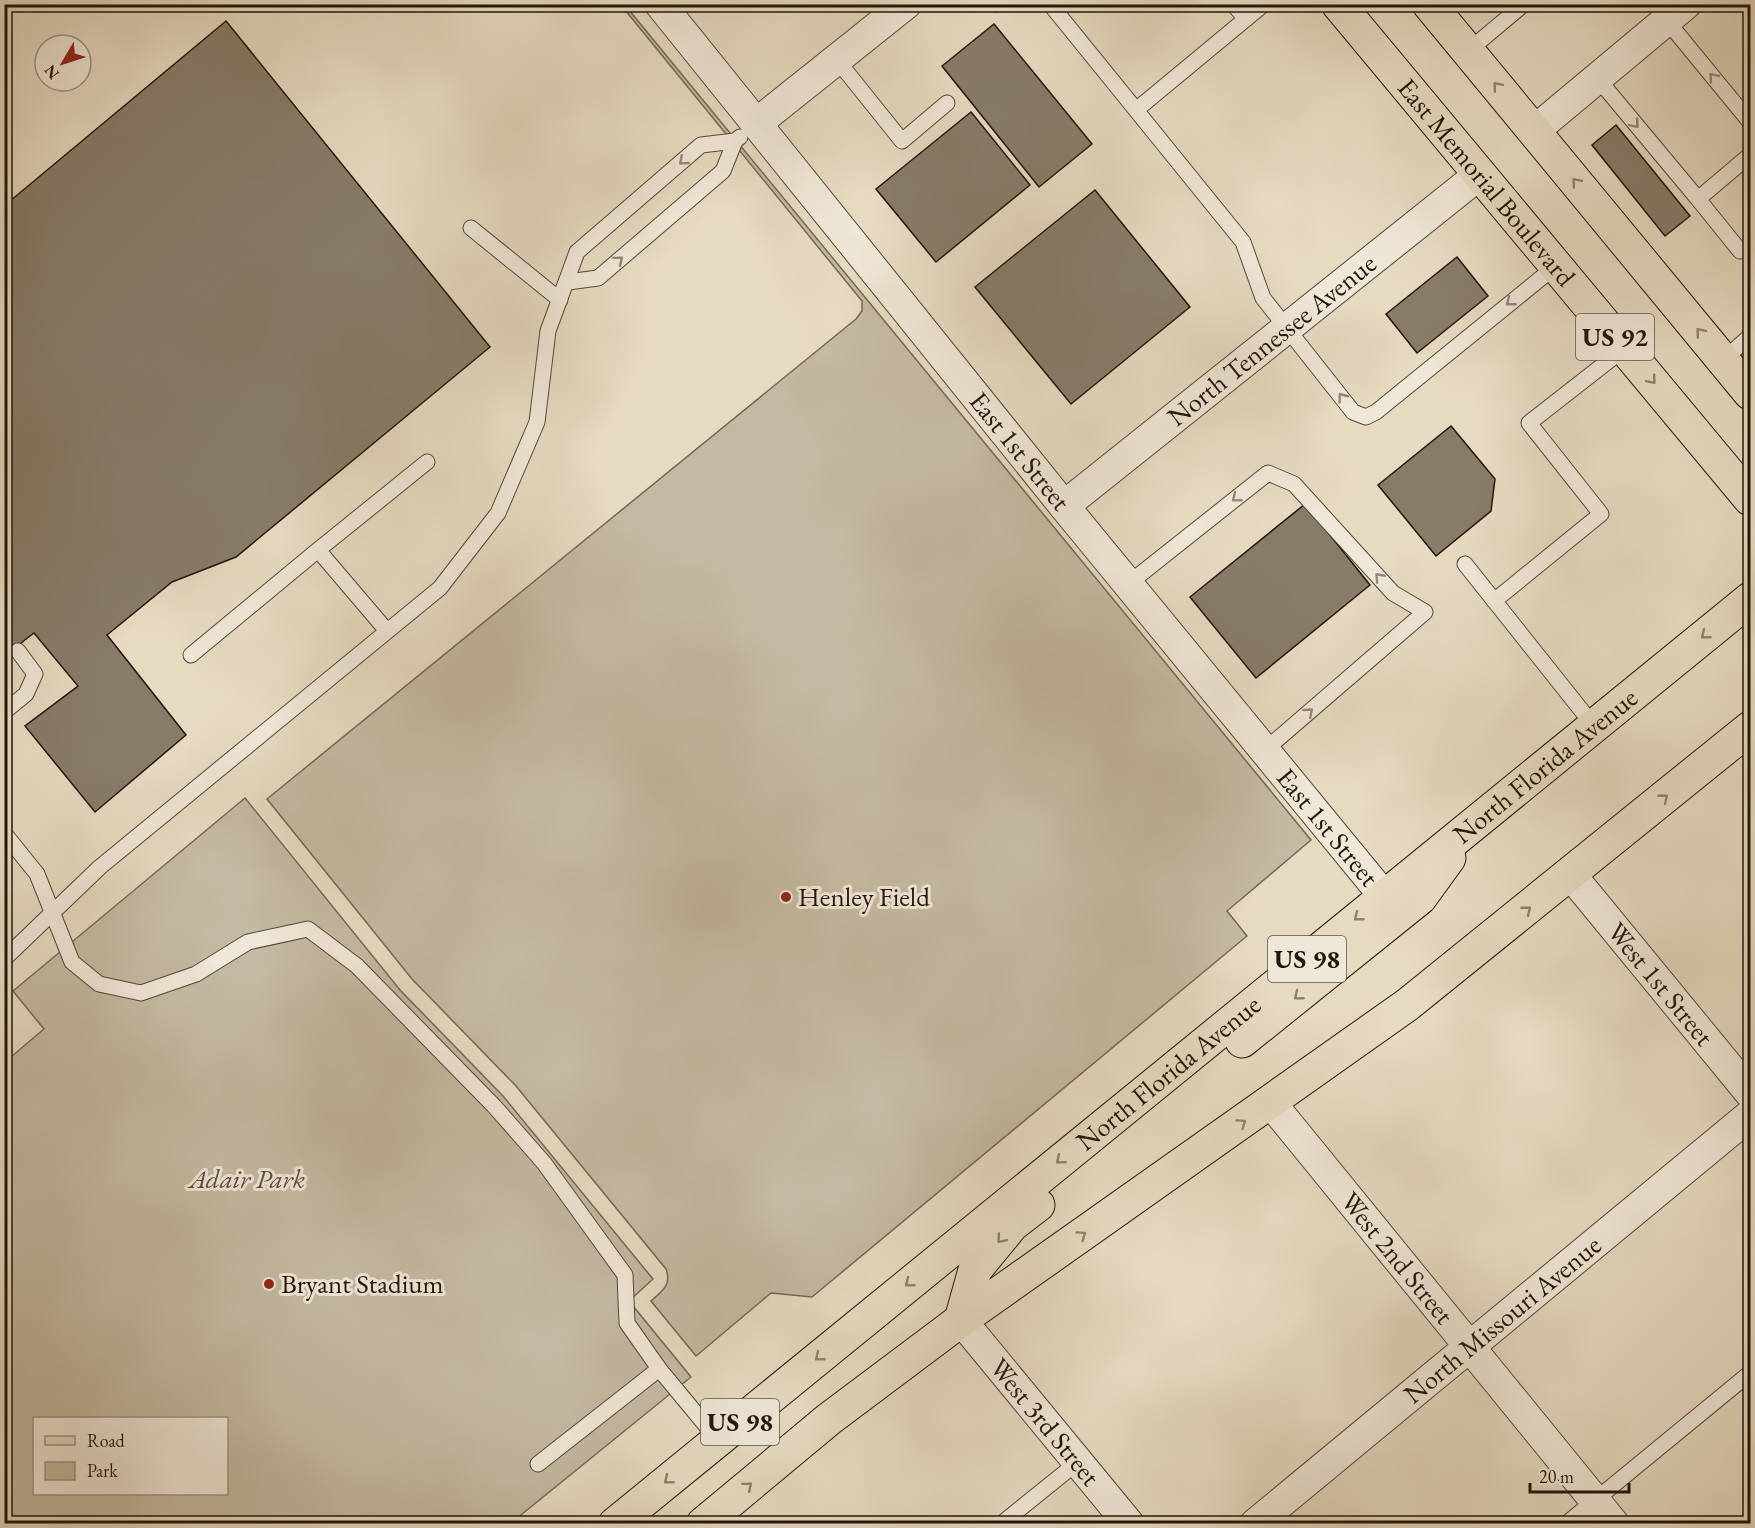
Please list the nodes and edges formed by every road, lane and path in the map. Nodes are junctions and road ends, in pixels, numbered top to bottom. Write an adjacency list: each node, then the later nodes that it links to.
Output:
1 (660, 4): 18 (street, East 1st Street)
2 (906, 4): 12 (street)
3 (1050, 4): 15 (lane)
4 (1233, 4): 10 (lane)
5 (1264, 4): 10 (lane)
6 (1338, 4): 20 (main road, East Memorial Boulevard / US 92)
7 (1430, 4): 11 (main road, US 92)
8 (1524, 4): 11 (lane)
9 (1677, 13): 13 (street); 16 (lane, one-way to 9)
10 (1246, 20): 15 (lane)
11 (1468, 51): 17 (main road, US 92, one-way to 11)
12 (837, 60): 14 (lane); 18 (street)
13 (1598, 79): 17 (street); 21 (lane, one-way to 21)
14 (947, 103)
15 (1136, 110): 27 (lane)
16 (1750, 122)
17 (1534, 131): 30 (main road, US 92, one-way to 17)
18 (746, 132): 25 (lane, one-way to 18); 25 (lane, one-way to 25); 34 (street, East 1st Street)
19 (1750, 155): 21 (lane)
20 (1480, 174): 24 (main road, East Memorial Boulevard / US 92); 27 (street, North Tennessee Avenue)
21 (1698, 199): 23 (lane)
22 (471, 228): 26 (lane)
23 (1740, 251)
24 (1556, 266): 27 (lane, one-way to 27); 29 (main road, East Memorial Boulevard / US 92)
25 (568, 282): 26 (lane)
26 (560, 300): 40 (lane)
27 (1287, 328): 34 (street, North Tennessee Avenue)
28 (1750, 336): 30 (lane)
29 (1625, 348): 33 (main road, East Memorial Boulevard / US 92, one-way to 33); 39 (lane)
30 (1723, 360): 31 (main road, US 92)
31 (1750, 393)
32 (427, 462): 35 (lane)
33 (1750, 499)
34 (1064, 506): 37 (street, East 1st Street)
35 (318, 550): 40 (lane); 42 (lane)
36 (1465, 564): 39 (lane)
37 (1128, 584): 46 (street, East 1st Street); 46 (lane, one-way to 37)
38 (1750, 599): 44 (main road, North Florida Avenue / US 98, one-way to 44)
39 (1494, 601): 44 (lane)
40 (387, 631): 51 (lane)
41 (18, 651): 43 (lane)
42 (191, 655)
43 (4, 712)
44 (1594, 726): 47 (main road, North Florida Avenue / US 98)
45 (1750, 728): 49 (main road, US 98, one-way to 45)
46 (1264, 750): 50 (street, East 1st Street)
47 (1473, 824): 50 (main road, North Florida Avenue / US 98); 56 (main road, one-way to 56)
48 (4, 833): 51 (lane)
49 (1571, 875): 53 (street, West 1st Street); 54 (main road, US 98, one-way to 49)
50 (1384, 896): 60 (main road, North Florida Avenue / US 98, one-way to 60)
51 (52, 912): 52 (lane); 58 (lane)
52 (4, 959)
53 (1750, 1093)
54 (1271, 1103): 56 (main road, US 98, one-way to 54); 57 (street, West 2nd Street)
55 (1750, 1115): 57 (street, North Missouri Avenue)
56 (961, 1320): 61 (street, West 3rd Street); 65 (main road, US 98, one-way to 56)
57 (1469, 1347): 63 (street, West 2nd Street); 68 (street, North Missouri Avenue)
58 (659, 1369): 60 (lane); 62 (lane)
59 (1750, 1373): 63 (lane)
60 (718, 1440): 64 (main road, North Florida Avenue / US 98, one-way to 64)
61 (1078, 1462): 66 (lane); 67 (street, West 3rd Street)
62 (538, 1464)
63 (1595, 1500): 69 (lane); 70 (street, West 2nd Street)
64 (615, 1524)
65 (703, 1524)
66 (1001, 1524)
67 (1129, 1524)
68 (1255, 1524)
69 (1566, 1524)
70 (1614, 1524)

